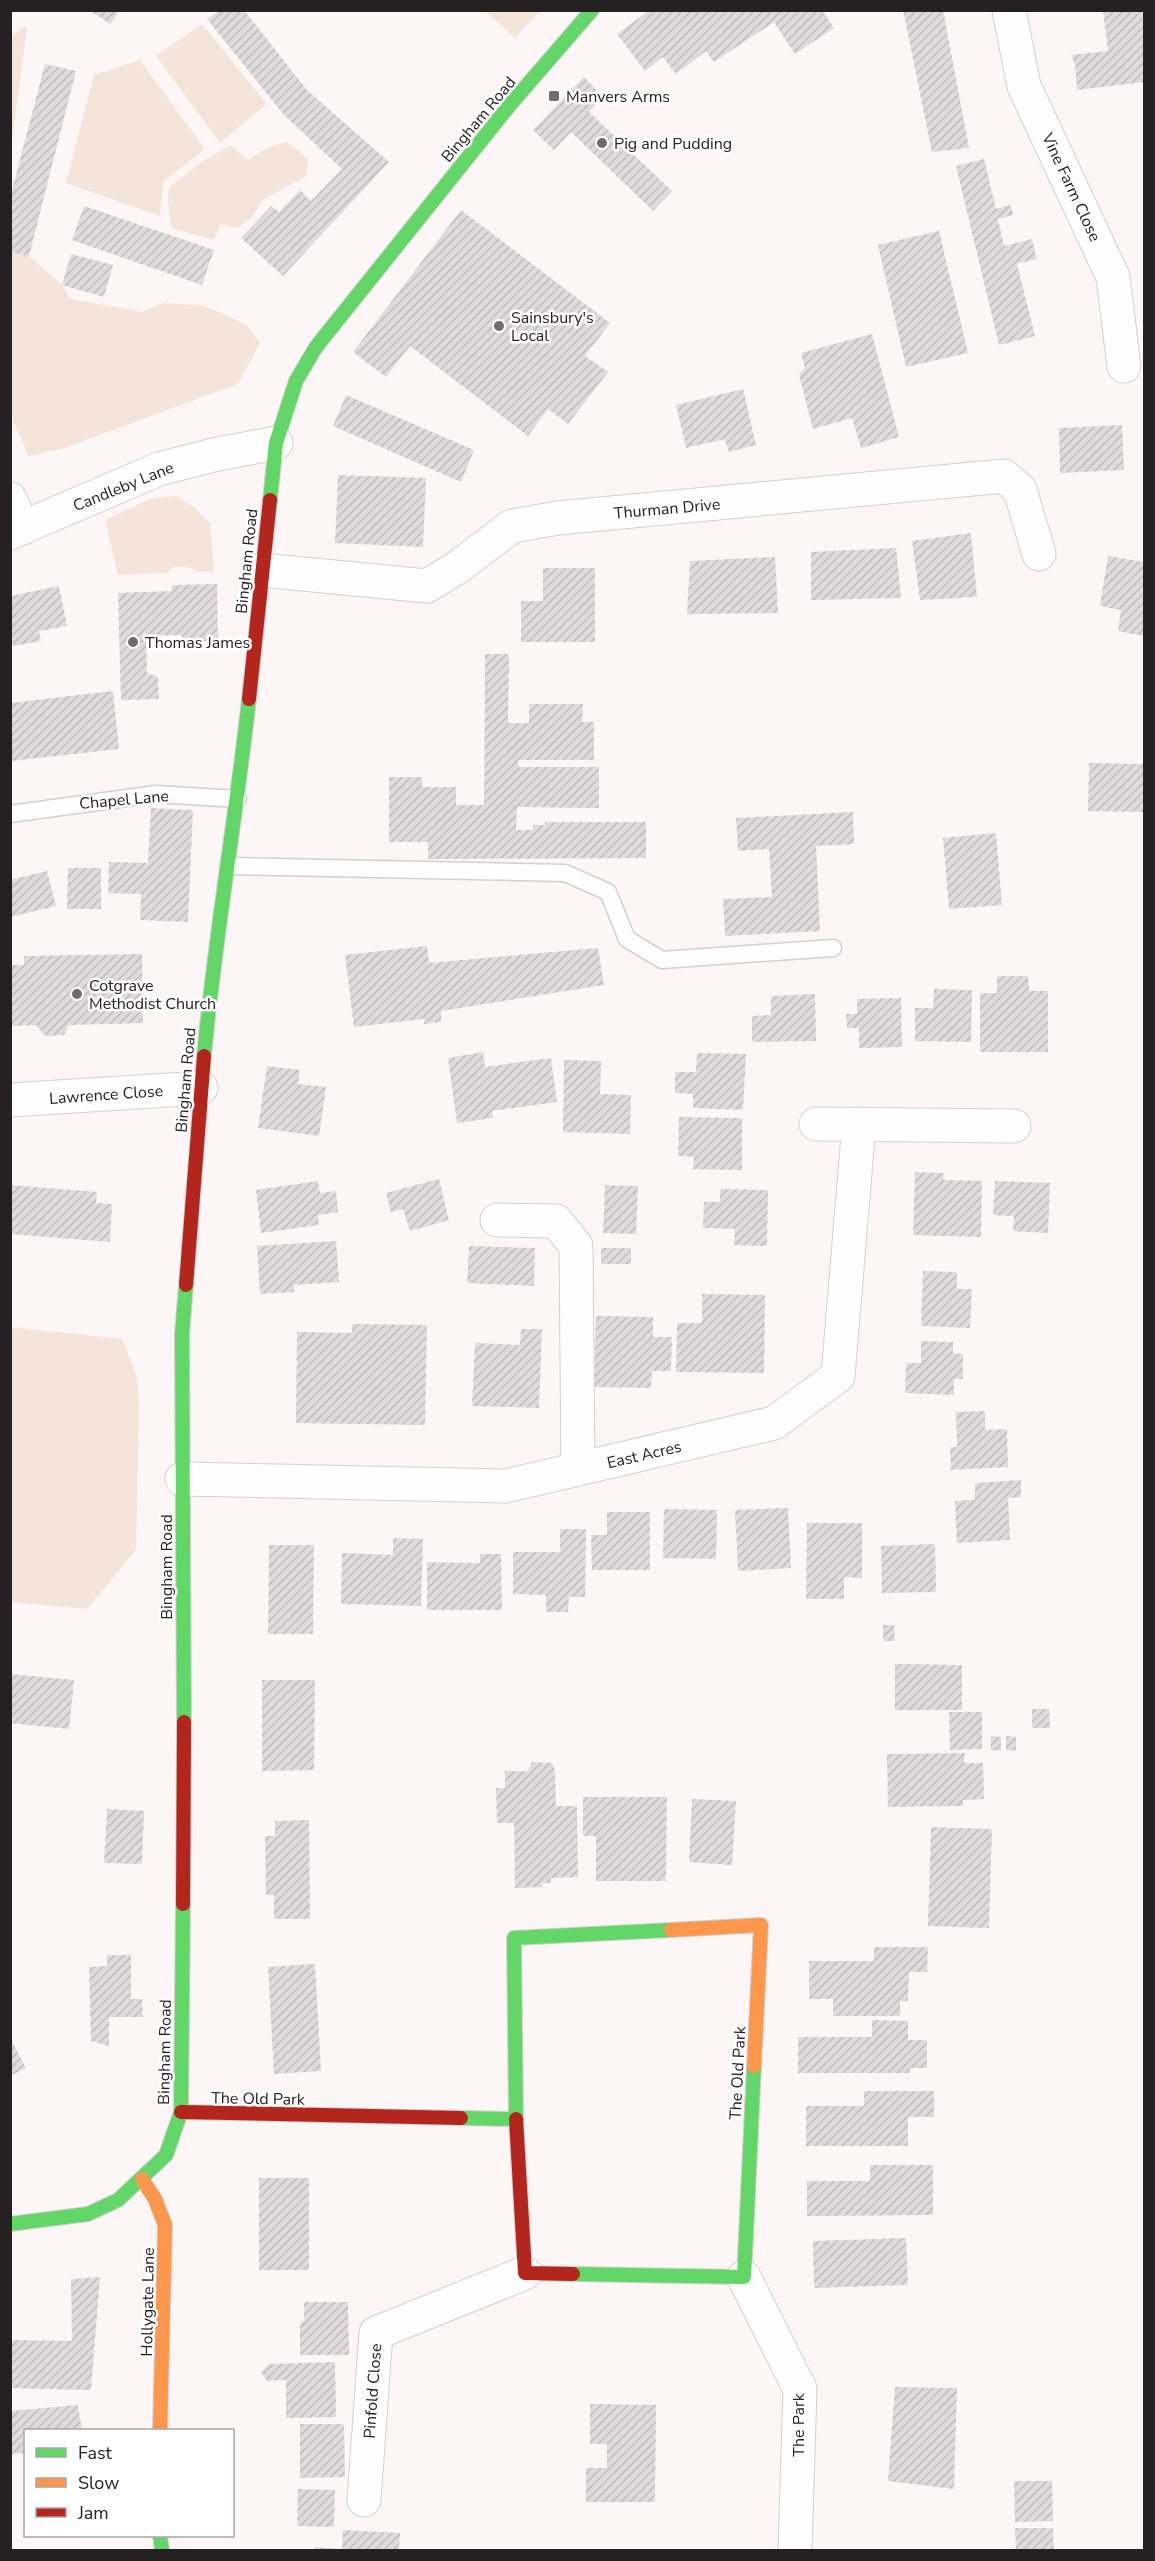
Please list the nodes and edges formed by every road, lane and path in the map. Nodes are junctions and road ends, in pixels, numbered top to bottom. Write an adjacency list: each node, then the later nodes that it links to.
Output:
1 (592, 10): 4 (street, Bingham Road)
2 (1009, 10): 3 (street, Vine Farm Close)
3 (1124, 366)
4 (276, 443): 5 (street, Candleby Lane); 7 (street, Bingham Road)
5 (14, 520)
6 (1040, 554): 7 (street, Thurman Drive)
7 (262, 570): 8 (street, Bingham Road)
8 (238, 799): 9 (lane, Chapel Lane); 10 (street, Bingham Road)
9 (10, 814)
10 (228, 866): 11 (lane); 12 (street, Bingham Road)
11 (833, 948)
12 (201, 1088): 13 (street, Lawrence Close); 19 (street, Bingham Road)
13 (10, 1100)
14 (816, 1124): 15 (street)
15 (859, 1124): 16 (street); 18 (street, East Acres)
16 (1014, 1126)
17 (497, 1220): 18 (street)
18 (578, 1469): 19 (street, East Acres)
19 (182, 1479): 20 (street, Bingham Road)
20 (181, 2112): 21 (street, The Old Park); 22 (street, Bingham Road)
21 (516, 2119): 24 (street, The Old Park); 25 (street, The Old Park)
22 (142, 2179): 23 (street, Bingham Road); 26 (street, Hollygate Lane)
23 (10, 2224)
24 (525, 2273): 25 (street); 27 (street, Pinfold Close)
25 (744, 2277): 28 (street, The Park)
26 (160, 2429)
27 (364, 2500)
28 (795, 2550)

